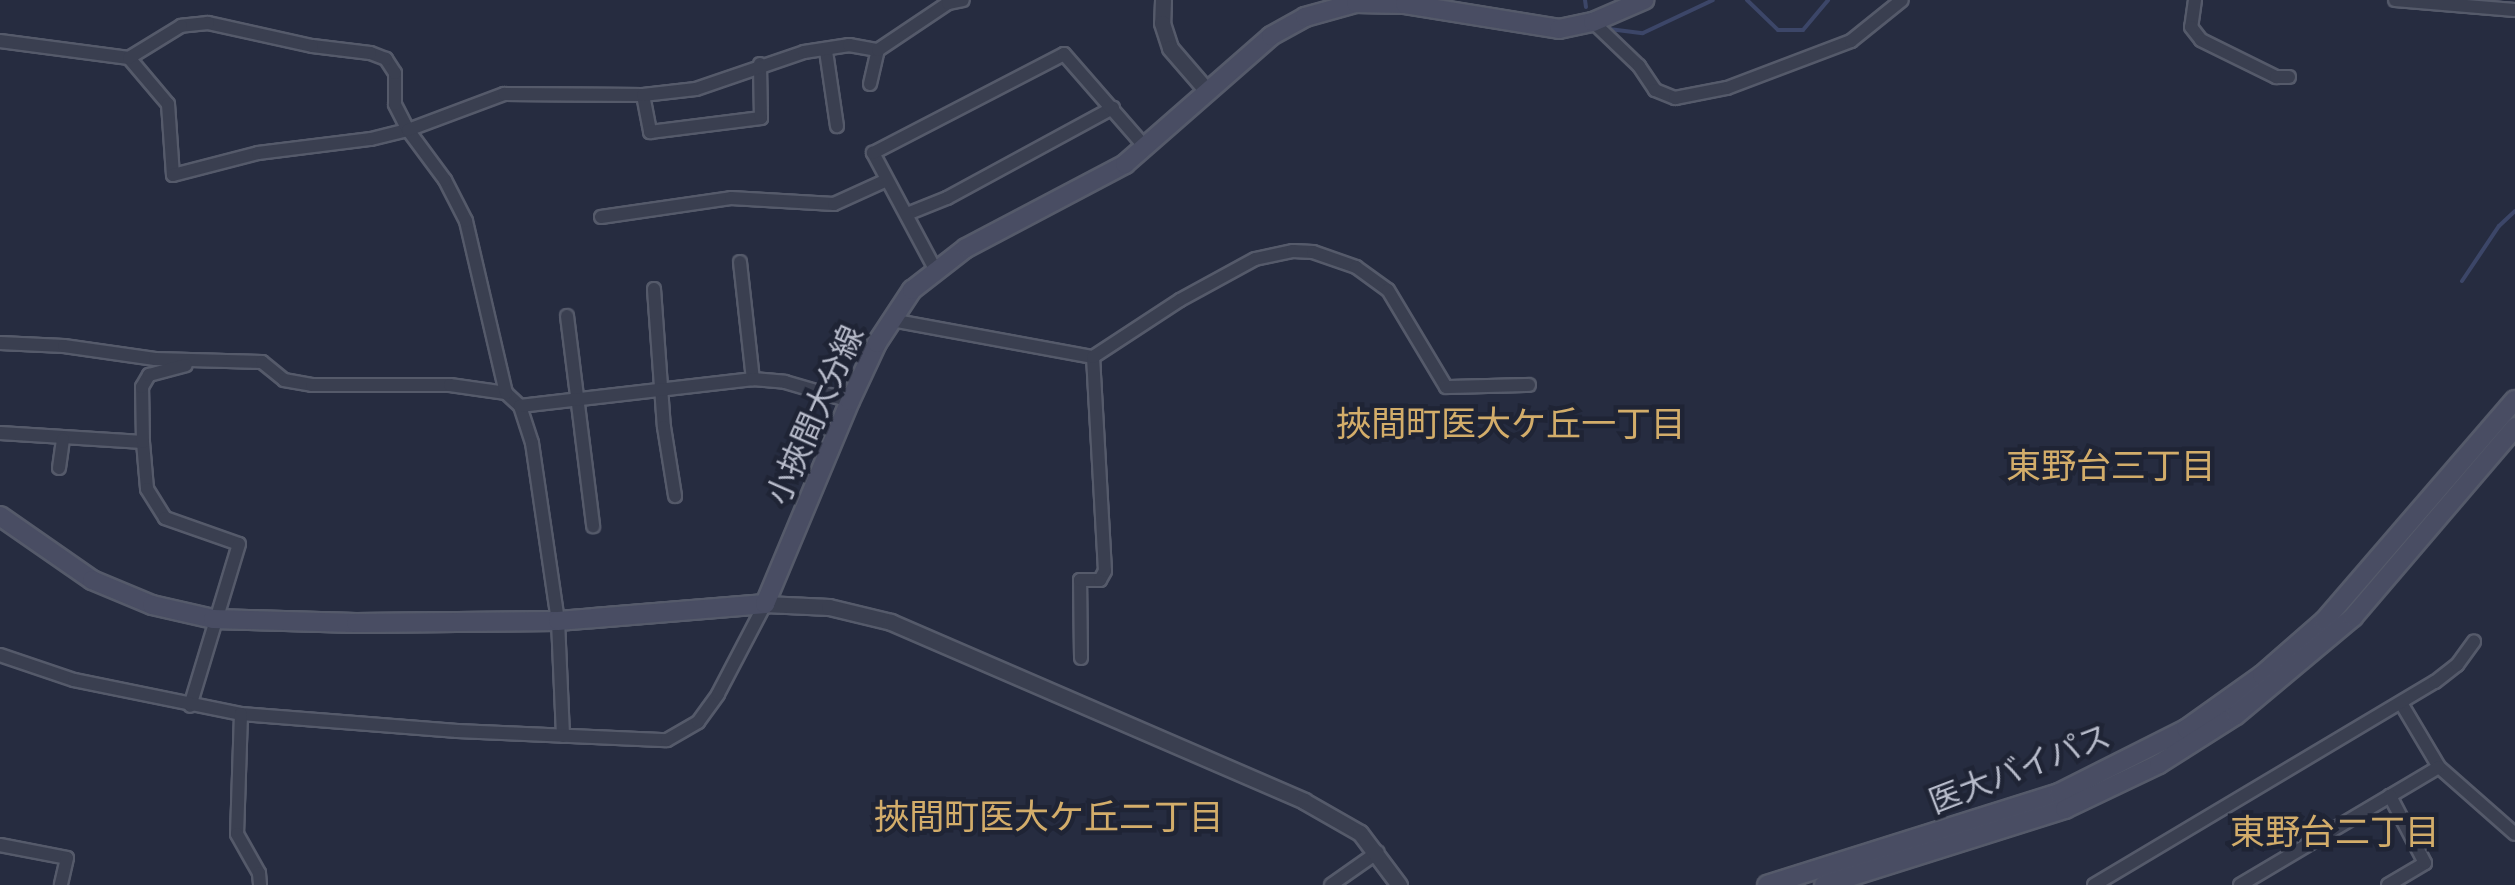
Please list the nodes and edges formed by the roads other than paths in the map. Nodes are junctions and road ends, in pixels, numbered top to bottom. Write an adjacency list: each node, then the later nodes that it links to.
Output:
1 (963, 0): 10 (street)
2 (1163, 0): 16 (street)
3 (1644, 0): 8 (main road, 小挾間大分線)
4 (1902, 0): 8 (street)
5 (2195, 0): 14 (street)
6 (2394, 0): 7 (street)
7 (2515, 10)
8 (1593, 22): 16 (main road, 小挾間大分線)
9 (0, 42): 12 (street)
10 (878, 50): 11 (street); 15 (street)
11 (826, 51): 13 (street); 19 (street)
12 (130, 58): 20 (street); 20 (street)
13 (760, 64): 17 (street); 17 (street)
14 (2288, 77)
15 (870, 84)
16 (1208, 92): 21 (main road, 小挾間大分線)
17 (643, 95): 20 (street)
18 (1113, 108): 21 (street); 22 (street); 23 (street)
19 (837, 126)
20 (408, 130): 36 (street)
21 (1146, 148): 26 (main road, 小挾間大分線)
22 (887, 180): 23 (street); 24 (street)
23 (907, 214): 26 (street)
24 (601, 217)
25 (740, 262): 33 (street)
26 (934, 269): 29 (main road, 小挾間大分線)
27 (654, 288): 35 (street)
28 (567, 316): 37 (street)
29 (891, 320): 31 (street); 39 (main road, 小挾間大分線)
30 (0, 343): 32 (street)
31 (1093, 357): 34 (street); 54 (street)
32 (198, 362): 36 (street); 44 (street)
33 (753, 379): 35 (street); 39 (street)
34 (1528, 385)
35 (664, 389): 37 (street); 46 (street)
36 (506, 393): 40 (street)
37 (578, 398): 40 (street); 48 (street)
38 (2515, 400): 68 (main road, 医大バイパス)
39 (850, 401): 49 (main road, 小挾間大分線)
40 (520, 406): 51 (street)
41 (2515, 427): 69 (main road, 医大バイパス)
42 (0, 433): 43 (street)
43 (64, 440): 44 (street); 45 (street)
44 (144, 442): 50 (street)
45 (59, 468)
46 (675, 496)
47 (0, 516): 50 (main road)
48 (593, 526)
49 (764, 604): 51 (main road); 58 (street); 63 (street)
50 (213, 618): 51 (main road); 56 (street)
51 (558, 620): 58 (street)
52 (2474, 642): 55 (street)
53 (0, 655): 56 (street)
54 (1081, 658)
55 (2401, 703): 59 (street); 70 (street)
56 (190, 706): 57 (street)
57 (242, 714): 58 (street); 65 (street)
58 (563, 736)
59 (2440, 767): 60 (street); 61 (street)
60 (2390, 796): 71 (street); 72 (street)
61 (2513, 827)
62 (0, 845): 64 (street)
63 (1378, 852): 66 (street); 67 (street)
64 (61, 885)
65 (260, 885)
66 (1331, 885)
67 (1400, 885)
68 (1767, 885)
69 (1824, 885)
70 (2094, 885)
71 (2240, 885)
72 (2388, 885)

